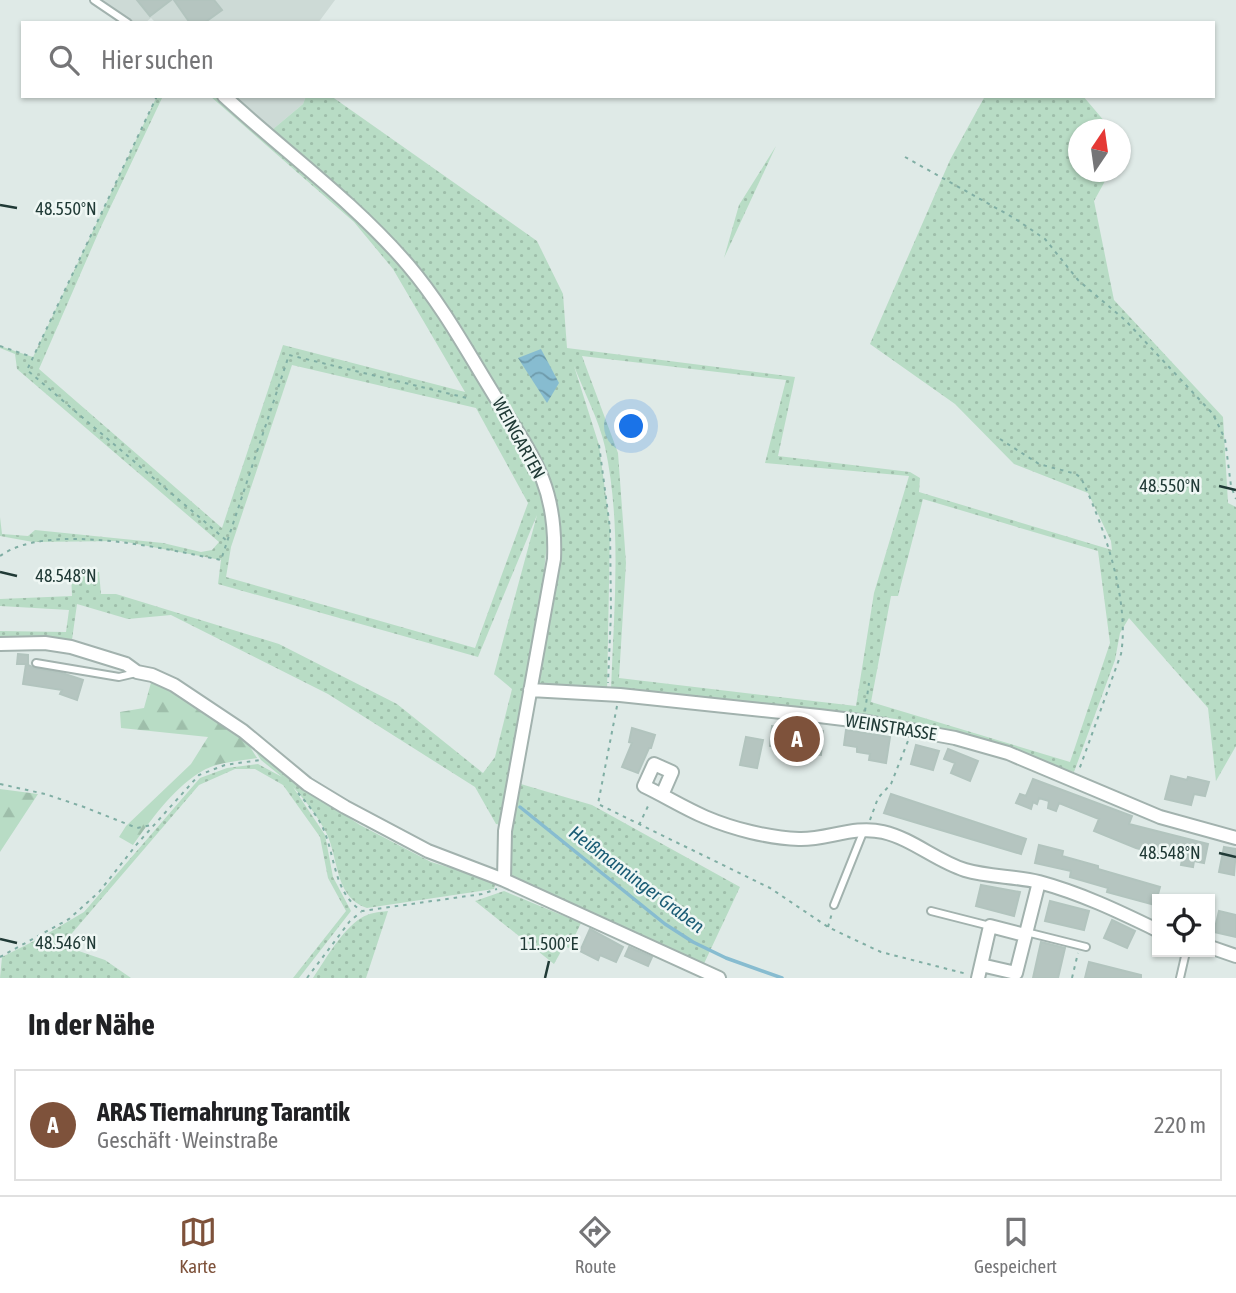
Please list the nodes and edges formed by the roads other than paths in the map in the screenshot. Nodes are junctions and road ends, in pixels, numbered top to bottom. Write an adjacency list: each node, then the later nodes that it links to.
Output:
1 (94, 0): 2 (lane)
2 (125, 21)
3 (226, 98): 7 (street, WEINGARTEN)
4 (0, 644): 6 (street)
5 (36, 663): 6 (lane)
6 (137, 672): 11 (street)
7 (530, 690): 10 (street, WEINSTRASSE); 11 (street, WEINGARTEN)
8 (659, 793): 9 (street)
9 (865, 830): 12 (street); 13 (lane)
10 (1236, 838)
11 (504, 880): 23 (street)
12 (1039, 883): 16 (street); 17 (street)
13 (834, 905)
14 (931, 911): 15 (lane)
15 (990, 926): 17 (street); 22 (street)
16 (1152, 928)
17 (1026, 933): 18 (lane); 22 (street)
18 (1083, 946)
19 (1215, 949): 20 (street)
20 (1236, 956)
21 (1185, 957): 24 (lane)
22 (979, 973)
23 (719, 978)
24 (1180, 978)

